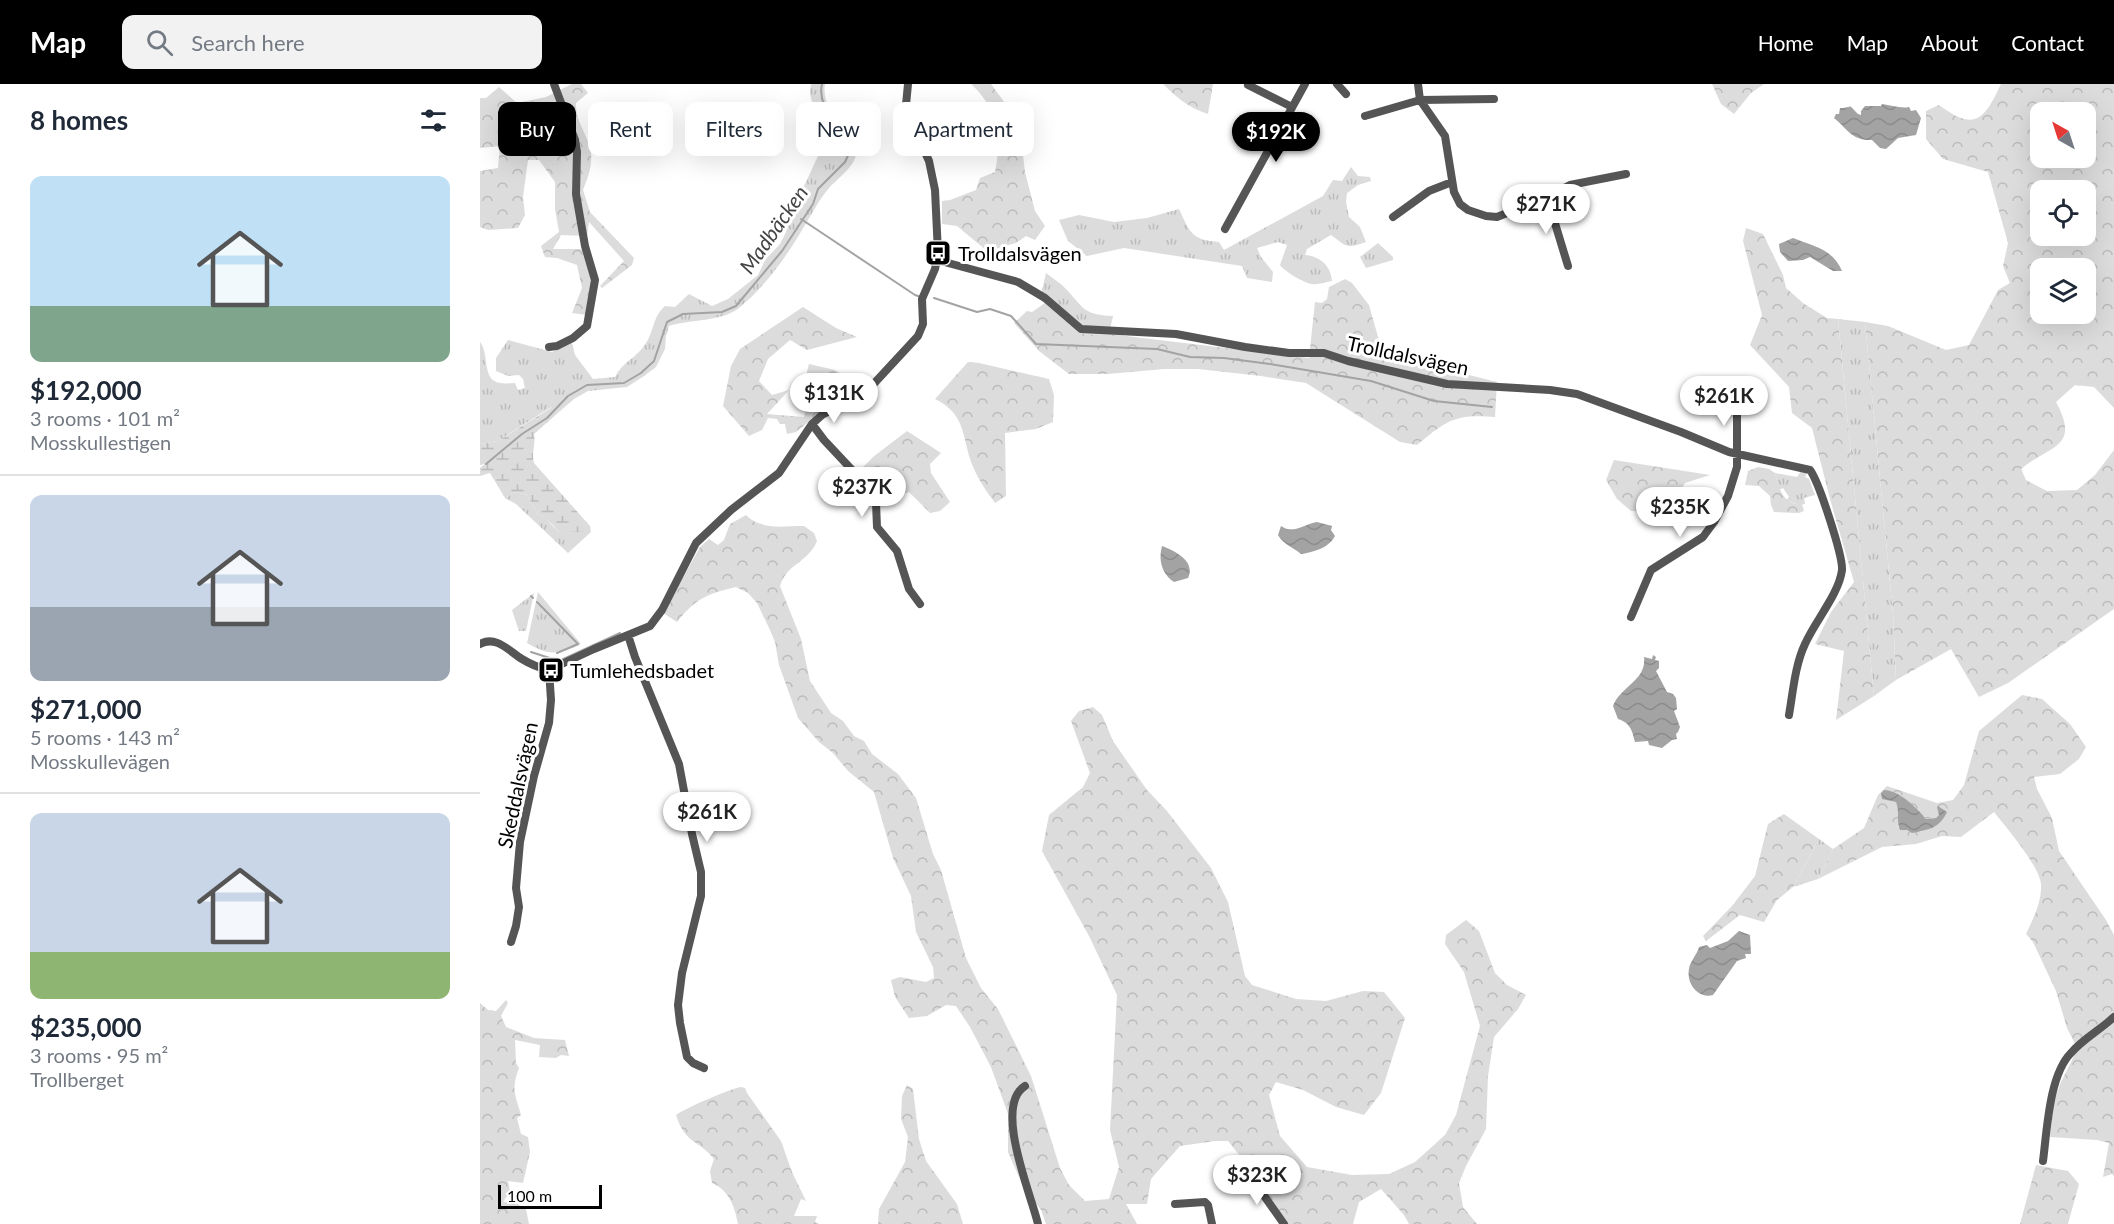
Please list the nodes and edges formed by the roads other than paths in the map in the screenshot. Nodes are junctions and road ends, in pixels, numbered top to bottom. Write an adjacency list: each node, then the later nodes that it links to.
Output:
1 (554, 84): 19 (street)
2 (908, 84): 17 (street)
3 (1305, 84): 10 (street)
4 (1337, 84): 7 (street)
5 (1418, 84): 9 (street)
6 (1248, 85): 10 (street)
7 (1346, 94)
8 (1494, 99): 9 (street)
9 (1420, 100): 11 (street); 13 (street)
10 (1292, 107): 16 (street)
11 (1365, 116)
12 (1626, 174): 14 (street)
13 (1452, 182): 14 (street); 15 (street)
14 (1547, 197): 18 (street)
15 (1393, 216)
16 (1225, 229)
17 (937, 261): 21 (street); 22 (street, Trolldalsvägen)
18 (1568, 266)
19 (549, 347)
20 (1737, 398): 22 (street)
21 (812, 424): 23 (street); 25 (street)
22 (1738, 455): 24 (street); 28 (street, Trolldalsvägen)
23 (920, 604)
24 (1631, 617)
25 (628, 635): 27 (street); 31 (street)
26 (480, 644): 27 (street)
27 (549, 670): 29 (street, Skeddalsvägen)
28 (1789, 716)
29 (511, 942)
30 (2114, 1017): 33 (street)
31 (704, 1068)
32 (1025, 1086): 36 (street)
33 (2043, 1161)
34 (1248, 1173): 38 (street)
35 (1175, 1204): 37 (street)
36 (1038, 1224)
37 (1212, 1224)
38 (1284, 1224)

